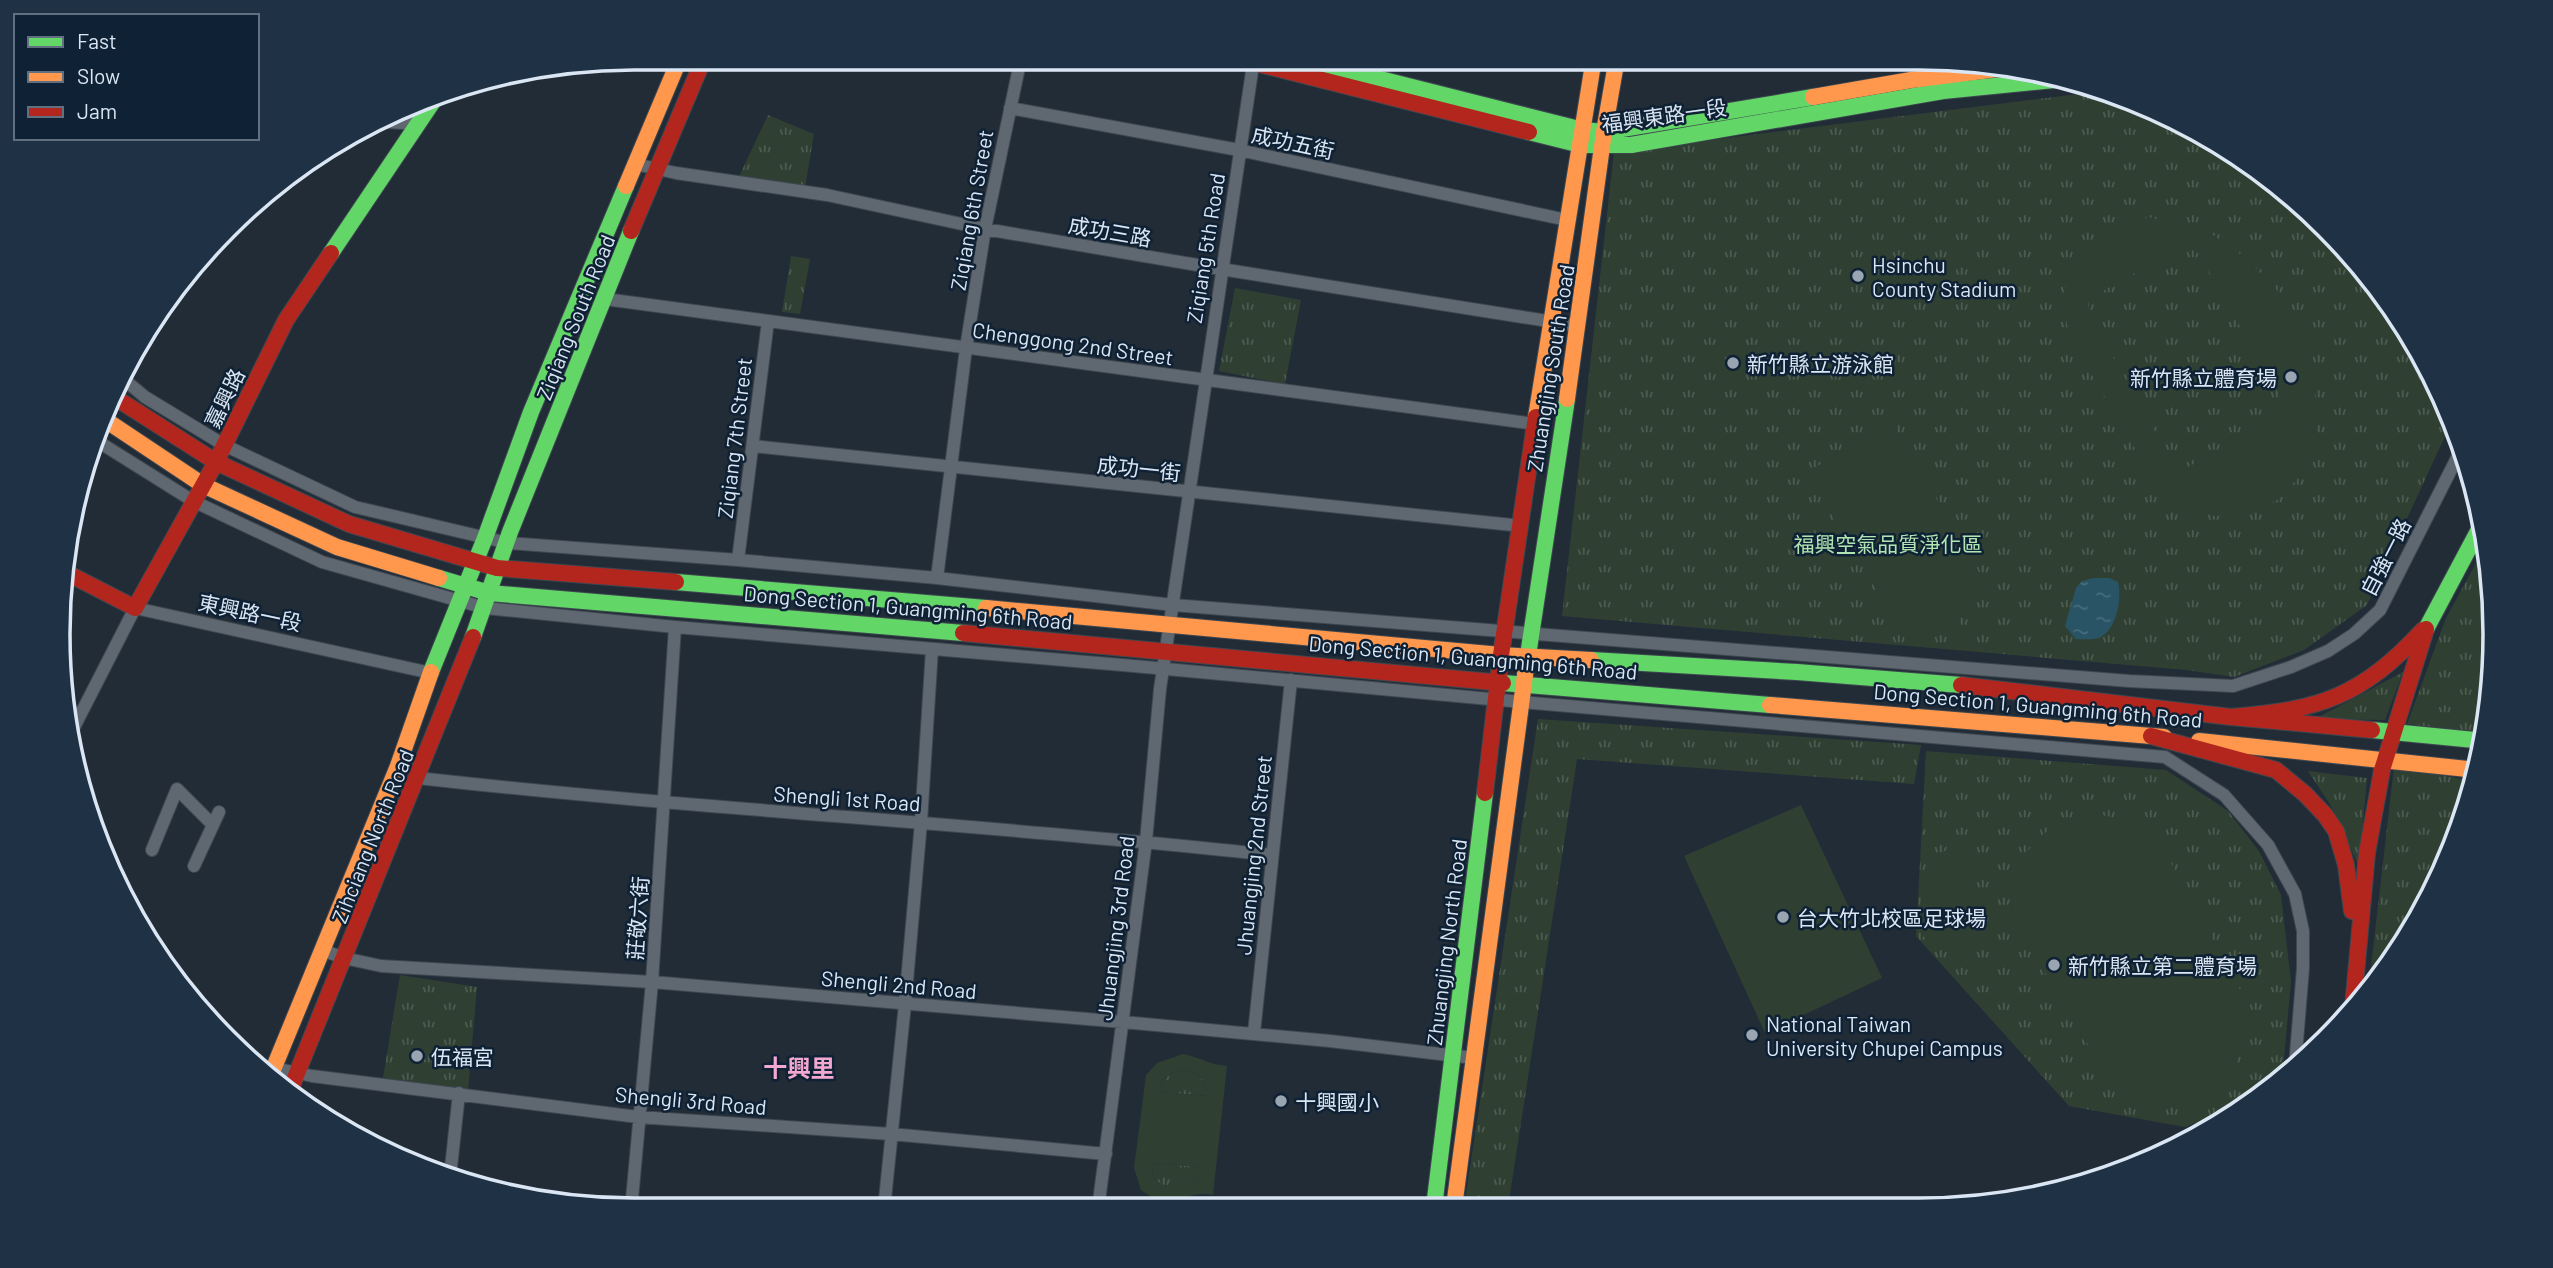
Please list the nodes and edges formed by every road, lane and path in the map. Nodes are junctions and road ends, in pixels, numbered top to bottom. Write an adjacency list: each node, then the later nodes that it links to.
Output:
1 (675, 70): 18 (main road, Ziqiang South Road)
2 (699, 70): 19 (main road, Ziqiang South Road)
3 (1018, 70): 11 (street, Ziqiang 6th Street)
4 (1251, 70): 17 (street, Ziqiang 5th Road)
5 (1296, 70): 15 (main road, 福興東路一段)
6 (1340, 70): 15 (main road, 福興東路一段)
7 (1592, 70): 15 (main road, Zhuangjing South Road)
8 (1615, 70): 16 (main road, Zhuangjing South Road)
9 (1970, 72): 16 (main road, 福興東路一段)
10 (2021, 80): 16 (main road, 福興東路一段)
11 (1010, 108): 17 (street, 成功五街); 21 (street, Ziqiang 6th Street)
12 (428, 109): 14 (main road, 嘉興路)
13 (397, 123): 14 (street)
14 (419, 124): 34 (main road, 嘉興路)
15 (1582, 137): 16 (main road, 福興東路一段); 20 (main road, Zhuangjing South Road)
16 (1603, 139): 26 (main road, Zhuangjing South Road)
17 (1239, 150): 20 (street, 成功五街); 22 (street, Ziqiang 5th Road)
18 (635, 164): 19 (street, 成功三路); 43 (main road, Ziqiang South Road)
19 (657, 169): 21 (street, 成功三路); 23 (main road, Ziqiang South Road)
20 (1567, 220): 25 (main road, Zhuangjing South Road)
21 (985, 229): 22 (street, 成功三路); 27 (street, Ziqiang 6th Street)
22 (1221, 269): 25 (street, 成功三路); 28 (street, Ziqiang 5th Road)
23 (605, 299): 24 (street, Chenggong 2nd Street); 45 (main road, Ziqiang South Road)
24 (768, 321): 27 (street, Chenggong 2nd Street); 35 (street, Ziqiang 7th Street)
25 (1551, 322): 26 (street, 成功三路); 32 (main road, Zhuangjing South Road)
26 (1579, 326): 60 (main road, Zhuangjing South Road)
27 (966, 348): 28 (street, Chenggong 2nd Street); 38 (street, Ziqiang 6th Street)
28 (1205, 381): 32 (street, Chenggong 2nd Street); 40 (street, Ziqiang 5th Road)
29 (129, 384): 34 (street, Dong Section 1, Guangming 6th Road)
30 (121, 401): 37 (main road, Dong Section 1, Guangming 6th Road)
31 (111, 424): 39 (main road, Dong Section 1, Guangming 6th Road)
32 (1535, 424): 42 (main road, Zhuangjing South Road)
33 (103, 445): 41 (street, Dong Section 1, Guangming 6th Road)
34 (224, 445): 37 (main road, 嘉興路); 43 (street, Dong Section 1, Guangming 6th Road)
35 (753, 446): 38 (street, 成功一街); 46 (street, Ziqiang 7th Street)
36 (2455, 461): 72 (street, 自強一路)
37 (216, 462): 39 (main road, 嘉興路); 47 (main road, Dong Section 1, Guangming 6th Road)
38 (953, 468): 40 (street, 成功一街); 50 (street, Ziqiang 6th Street)
39 (203, 485): 41 (main road, 嘉興路); 51 (main road, Dong Section 1, Guangming 6th Road)
40 (1190, 493): 42 (street, 成功一街); 54 (street, Ziqiang 5th Road)
41 (193, 501): 53 (street, Dong Section 1, Guangming 6th Road); 55 (main road, 嘉興路)
42 (1521, 526): 59 (main road, Zhuangjing South Road)
43 (485, 538): 45 (street, Dong Section 1, Guangming 6th Road); 47 (main road, Ziqiang South Road)
44 (2474, 538): 58 (main road)
45 (508, 543): 46 (street, Dong Section 1, Guangming 6th Road); 48 (main road, Ziqiang South Road)
46 (738, 560): 50 (street, Dong Section 1, Guangming 6th Road)
47 (476, 562): 48 (main road, Dong Section 1, Guangming 6th Road); 51 (main road, Zihciang North Road)
48 (497, 568): 52 (main road, Ziqiang South Road); 56 (main road, Dong Section 1, Guangming 6th Road)
49 (73, 576): 55 (main road, 東興路一段)
50 (937, 578): 54 (street, Dong Section 1, Guangming 6th Road)
51 (466, 585): 52 (main road, Dong Section 1, Guangming 6th Road); 53 (main road, Zihciang North Road)
52 (487, 600): 53 (street, Dong Section 1, Guangming 6th Road); 57 (street, Dong Section 1, Guangming 6th Road); 62 (main road, Dong Section 1, Guangming 6th Road); 82 (main road, Zihciang North Road)
53 (460, 602): 67 (main road, Zihciang North Road)
54 (1173, 605): 56 (street, Ziqiang 5th Road); 59 (street, Dong Section 1, Guangming 6th Road)
55 (135, 608): 67 (street, 東興路一段); 76 (street, 嘉興路)
56 (1171, 625): 62 (street, Ziqiang 5th Road); 63 (main road, Dong Section 1, Guangming 6th Road)
57 (675, 627): 61 (street, Dong Section 1, Guangming 6th Road); 83 (street, 莊敬六街)
58 (2426, 628): 75 (main road); 77 (main road)
59 (1506, 632): 60 (street, Dong Section 1, Guangming 6th Road); 63 (main road, Zhuangjing South Road)
60 (1531, 634): 64 (main road, Zhuangjing South Road); 65 (street, Dong Section 1, Guangming 6th Road)
61 (932, 649): 66 (street, Dong Section 1, Guangming 6th Road); 85 (street)
62 (1167, 652): 66 (street, Jhuangjing 3rd Road); 69 (main road, Dong Section 1, Guangming 6th Road)
63 (1502, 655): 64 (main road, Dong Section 1, Guangming 6th Road); 69 (main road, Zhuangjing South Road)
64 (1528, 657): 70 (main road, Zhuangjing South Road); 71 (main road, Dong Section 1, Guangming 6th Road)
65 (1929, 664): 71 (street); 72 (street, Dong Section 1, Guangming 6th Road)
66 (1164, 669): 68 (street, Dong Section 1, Guangming 6th Road); 87 (street, Jhuangjing 3rd Road)
67 (431, 673): 92 (main road, Zihciang North Road)
68 (1291, 680): 73 (street, Dong Section 1, Guangming 6th Road); 89 (street, Jhuangjing 2nd Street)
69 (1498, 682): 70 (main road, Dong Section 1, Guangming 6th Road); 73 (main road, Zhuangjing North Road)
70 (1525, 685): 74 (main road, Zhuangjing North Road); 78 (main road, Dong Section 1, Guangming 6th Road)
71 (1964, 685): 75 (main road, Dong Section 1, Guangming 6th Road)
72 (2233, 686)
73 (1496, 700): 74 (street, Dong Section 1, Guangming 6th Road); 100 (main road, Zhuangjing North Road)
74 (1522, 702): 99 (street, Dong Section 1, Guangming 6th Road); 101 (main road, Zhuangjing North Road)
75 (2231, 717): 77 (main road, Dong Section 1, Guangming 6th Road)
76 (77, 721)
77 (2394, 732): 79 (main road, Dong Section 1, Guangming 6th Road); 80 (main road)
78 (2151, 736): 80 (main road, Dong Section 1, Guangming 6th Road); 91 (main road)
79 (2473, 740)
80 (2386, 761): 81 (main road, Dong Section 1, Guangming 6th Road); 91 (main road)
81 (2466, 769)
82 (418, 778): 83 (street, Shengli 1st Road); 93 (main road, Zihciang North Road)
83 (665, 804): 85 (street, Shengli 1st Road); 94 (street, 莊敬六街)
84 (219, 812): 86 (street)
85 (921, 822): 87 (street, Shengli 1st Road); 96 (street)
86 (213, 825): 88 (street); 90 (street)
87 (1146, 841): 89 (street, Shengli 1st Road); 97 (street, Jhuangjing 3rd Road)
88 (152, 850)
89 (1272, 855): 98 (street, Jhuangjing 2nd Street)
90 (194, 866)
91 (2357, 946): 95 (main road)
92 (321, 950): 93 (street, Shengli 2nd Road); 102 (main road, Zihciang North Road)
93 (344, 958): 94 (street, Shengli 2nd Road); 104 (main road, Zihciang North Road)
94 (652, 982): 96 (street, Shengli 2nd Road); 107 (street, 莊敬六街)
95 (2355, 991)
96 (905, 1004): 97 (street, Shengli 2nd Road); 108 (street)
97 (1123, 1022): 98 (street, Shengli 2nd Road); 109 (street, Jhuangjing 3rd Road)
98 (1254, 1034): 100 (street, Shengli 2nd Road)
99 (2296, 1053)
100 (1453, 1056): 101 (street, Shengli 2nd Road); 114 (main road, Zhuangjing North Road)
101 (1474, 1058): 115 (main road, Zhuangjing North Road)
102 (274, 1068)
103 (281, 1073): 104 (street, Shengli 3rd Road)
104 (297, 1074): 105 (main road, Zihciang North Road); 106 (street, Shengli 3rd Road)
105 (293, 1083)
106 (459, 1093): 107 (street, Shengli 3rd Road); 110 (street)
107 (638, 1117): 108 (street, Shengli 3rd Road); 111 (street, 莊敬六街)
108 (891, 1133): 109 (street, Shengli 3rd Road); 112 (street)
109 (1106, 1154): 113 (street, Jhuangjing 3rd Road)
110 (451, 1167)
111 (632, 1198)
112 (885, 1198)
113 (1100, 1198)
114 (1435, 1198)
115 (1455, 1198)

